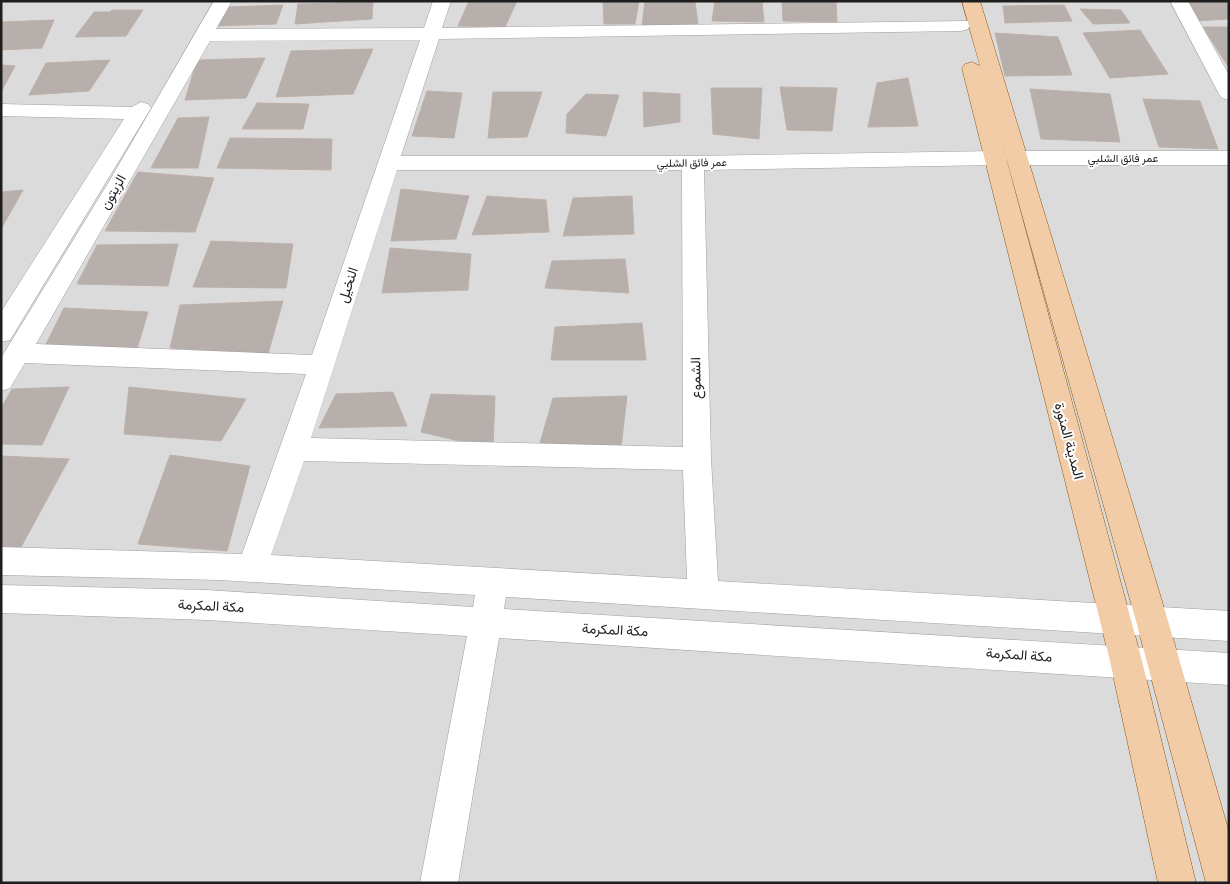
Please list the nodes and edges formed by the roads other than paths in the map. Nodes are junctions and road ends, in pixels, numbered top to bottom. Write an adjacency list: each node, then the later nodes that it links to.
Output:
1 (205, 1): 10 (street)
2 (223, 1): 6 (street, الزيتون)
3 (442, 1): 7 (street, النخيل)
4 (1179, 1): 8 (street)
5 (962, 9): 7 (street); 11 (main road)
6 (204, 34): 7 (street); 16 (street, الزيتون)
7 (430, 34): 13 (street, النخيل)
8 (1229, 94)
9 (1, 110): 10 (street)
10 (138, 113): 15 (street)
11 (1007, 158): 12 (street, عمر فائق الشلبي); 14 (street, عمر فائق الشلبي); 26 (main road, المدينة المنورة); 27 (main road)
12 (1229, 158)
13 (388, 163): 14 (street, عمر فائق الشلبي); 17 (street, النخيل)
14 (693, 163): 20 (street, الشموع)
15 (1, 333)
16 (18, 353): 17 (street); 18 (street, الزيتون)
17 (322, 365): 19 (street, النخيل)
18 (1, 382)
19 (294, 449): 20 (street); 22 (street, النخيل)
20 (697, 459): 24 (street, الشموع)
21 (1, 561): 22 (street)
22 (251, 568): 23 (street)
23 (493, 582): 24 (street); 28 (street)
24 (703, 594): 26 (street)
25 (1, 599): 28 (street, مكة المكرمة)
26 (1116, 620): 27 (street); 30 (main road, المدينة المنورة)
27 (1152, 621): 29 (street); 31 (main road)
28 (486, 623): 30 (street, مكة المكرمة); 33 (street)
29 (1229, 626)
30 (1126, 661): 31 (street, مكة المكرمة); 34 (main road, المدينة المنورة)
31 (1165, 665): 32 (street, مكة المكرمة); 35 (main road)
32 (1229, 669)
33 (439, 883)
34 (1177, 883)
35 (1225, 883)

